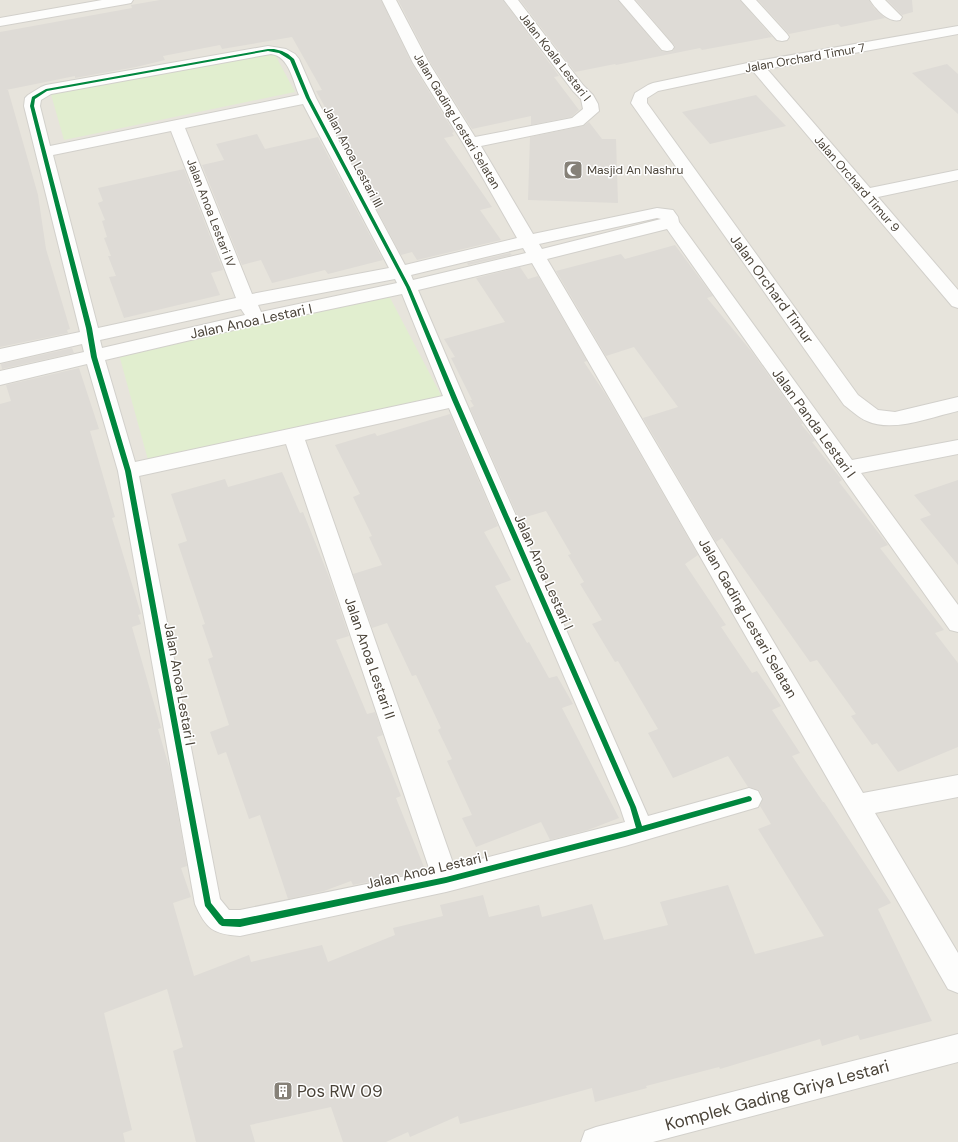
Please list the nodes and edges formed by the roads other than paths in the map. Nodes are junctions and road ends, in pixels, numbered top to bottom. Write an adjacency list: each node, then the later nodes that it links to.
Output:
1 (126, 0): 8 (street)
2 (389, 0): 16 (street, Jalan Gading Lestari Selatan)
3 (511, 0): 16 (street, Jalan Koala Lestari I)
4 (626, 0): 11 (street)
5 (748, 0): 10 (street)
6 (877, 0): 7 (street)
7 (895, 17)
8 (0, 22)
9 (958, 30): 12 (street, Jalan Orchard Timur 7)
10 (782, 36)
11 (667, 47)
12 (757, 66): 13 (street, Jalan Orchard Timur 7); 19 (street, Jalan Orchard Timur 9)
13 (653, 88): 29 (street, Jalan Orchard Timur)
14 (308, 98): 15 (street); 17 (street, Jalan Anoa Lestari III); 21 (street, Jalan Anoa Lestari III)
15 (176, 124): 17 (street); 22 (street, Jalan Anoa Lestari IV)
16 (471, 142): 20 (street, Jalan Gading Lestari Selatan)
17 (43, 152): 25 (street)
18 (958, 175): 19 (street)
19 (866, 194): 23 (street, Jalan Orchard Timur 9)
20 (533, 249): 21 (street); 32 (street, Jalan Panda Lestari I); 37 (street, Jalan Gading Lestari Selatan)
21 (405, 280): 22 (street); 24 (street, Jalan Anoa Lestari I); 28 (street, Jalan Anoa Lestari I)
22 (248, 301): 24 (street, Jalan Anoa Lestari IV); 25 (street)
23 (958, 302)
24 (255, 318): 25 (street, Jalan Anoa Lestari I)
25 (91, 340): 26 (street); 27 (street); 33 (street, Jalan Anoa Lestari I)
26 (0, 356)
27 (0, 378)
28 (455, 400): 30 (street); 38 (street, Jalan Anoa Lestari I)
29 (958, 404)
30 (293, 435): 33 (street); 39 (street, Jalan Anoa Lestari II)
31 (958, 447): 32 (street)
32 (847, 468): 34 (street, Jalan Panda Lestari I)
33 (128, 470): 39 (street, Jalan Anoa Lestari I)
34 (958, 623)
35 (958, 786): 37 (street)
36 (750, 799): 38 (street)
37 (858, 805): 40 (street, Jalan Gading Lestari Selatan)
38 (640, 829): 39 (street, Jalan Anoa Lestari I)
39 (446, 880)
40 (958, 979)
41 (958, 1048): 42 (street, Komplek Gading Griya Lestari)
42 (596, 1142)

